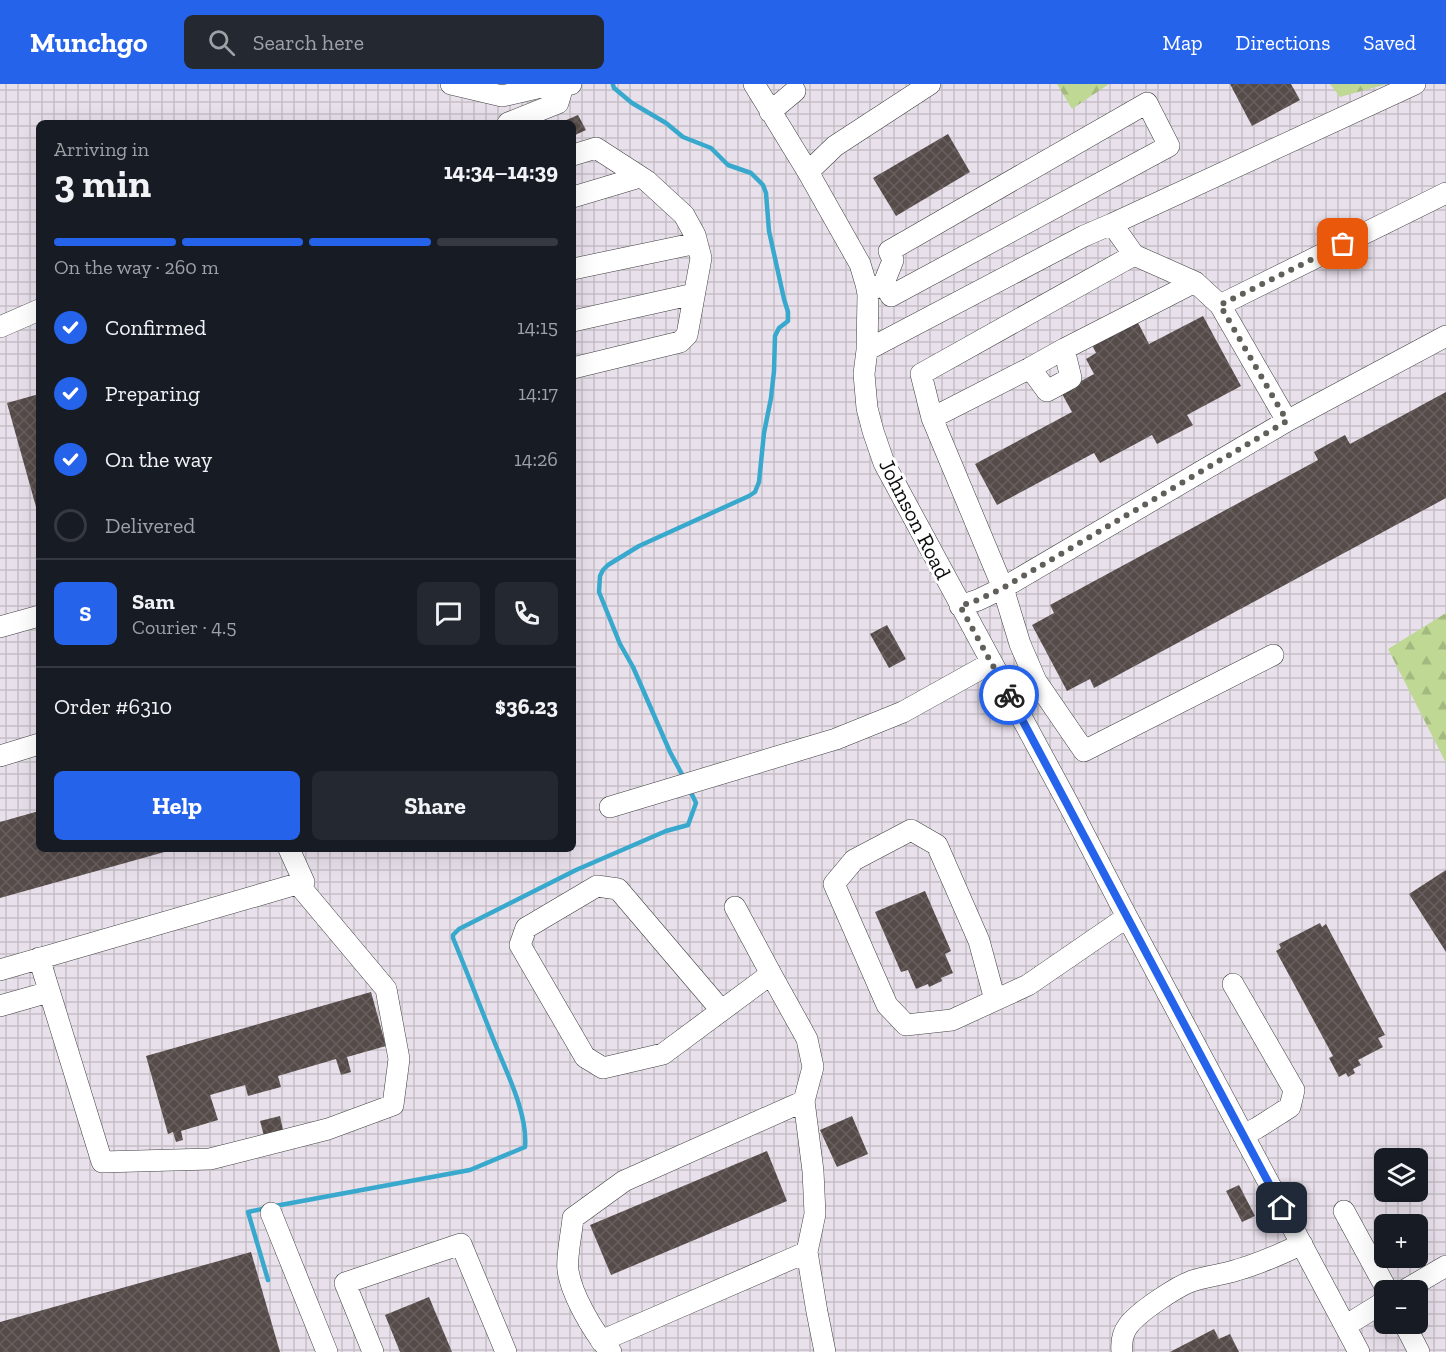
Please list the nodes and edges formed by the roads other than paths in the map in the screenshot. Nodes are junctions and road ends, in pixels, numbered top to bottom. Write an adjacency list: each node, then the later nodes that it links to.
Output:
1 (451, 84): 5 (street)
2 (754, 84): 7 (street, Johnson Road)
3 (930, 84): 10 (street)
4 (1415, 84): 14 (street)
5 (567, 85): 8 (street)
6 (798, 86): 7 (street)
7 (771, 112): 10 (street, Johnson Road)
8 (516, 120)
9 (576, 154): 11 (street)
10 (808, 172): 19 (street, Johnson Road)
11 (640, 177): 13 (street); 15 (street)
12 (1446, 193): 21 (street)
13 (576, 196)
14 (1112, 224): 16 (street); 27 (street)
15 (697, 243): 17 (street); 20 (street)
16 (1134, 255): 18 (street); 30 (street)
17 (576, 268)
18 (1195, 282): 21 (street); 26 (street)
19 (876, 287): 19 (street); 27 (street, Johnson Road)
20 (694, 294): 23 (street); 28 (street)
21 (1220, 305): 31 (street)
22 (36, 311): 24 (street)
23 (576, 320)
24 (0, 327)
25 (1446, 336): 31 (street)
26 (1064, 349): 29 (street); 29 (street)
27 (867, 350): 33 (street, Johnson Road)
28 (576, 367)
29 (1030, 369): 30 (street)
30 (932, 418): 32 (street)
31 (1287, 421): 32 (street)
32 (1003, 588): 33 (street); 36 (street)
33 (960, 606): 37 (street, Johnson Road)
34 (36, 617): 35 (street)
35 (0, 627)
36 (1273, 655)
37 (991, 663): 40 (street); 44 (street, Johnson Road)
38 (36, 745): 39 (street)
39 (0, 756)
40 (610, 807)
41 (290, 852): 42 (street)
42 (298, 884): 45 (street); 49 (street)
43 (735, 907): 47 (street)
44 (1127, 917): 50 (street); 54 (street, Johnson Road)
45 (39, 958): 46 (street); 49 (street)
46 (0, 970)
47 (771, 974): 52 (street); 53 (street)
48 (1233, 984): 54 (street)
49 (50, 992): 51 (street)
50 (994, 1000): 50 (street)
51 (0, 1006)
52 (721, 1011): 52 (street)
53 (804, 1101): 58 (street); 65 (street)
54 (1243, 1135): 57 (street, Johnson Road)
55 (1344, 1211): 60 (street)
56 (271, 1213): 66 (street)
57 (1302, 1244): 63 (street, Johnson Road); 70 (street)
58 (807, 1252): 65 (street); 69 (street)
59 (1446, 1266): 61 (street)
60 (1382, 1280)
61 (1422, 1280)
62 (1374, 1308): 63 (street)
63 (1345, 1326): 71 (street, Johnson Road)
64 (1410, 1334): 72 (street)
65 (606, 1347)
66 (327, 1352)
67 (373, 1352): 68 (street)
68 (506, 1352)
69 (825, 1352)
70 (1122, 1352)
71 (1359, 1352)
72 (1419, 1352)

